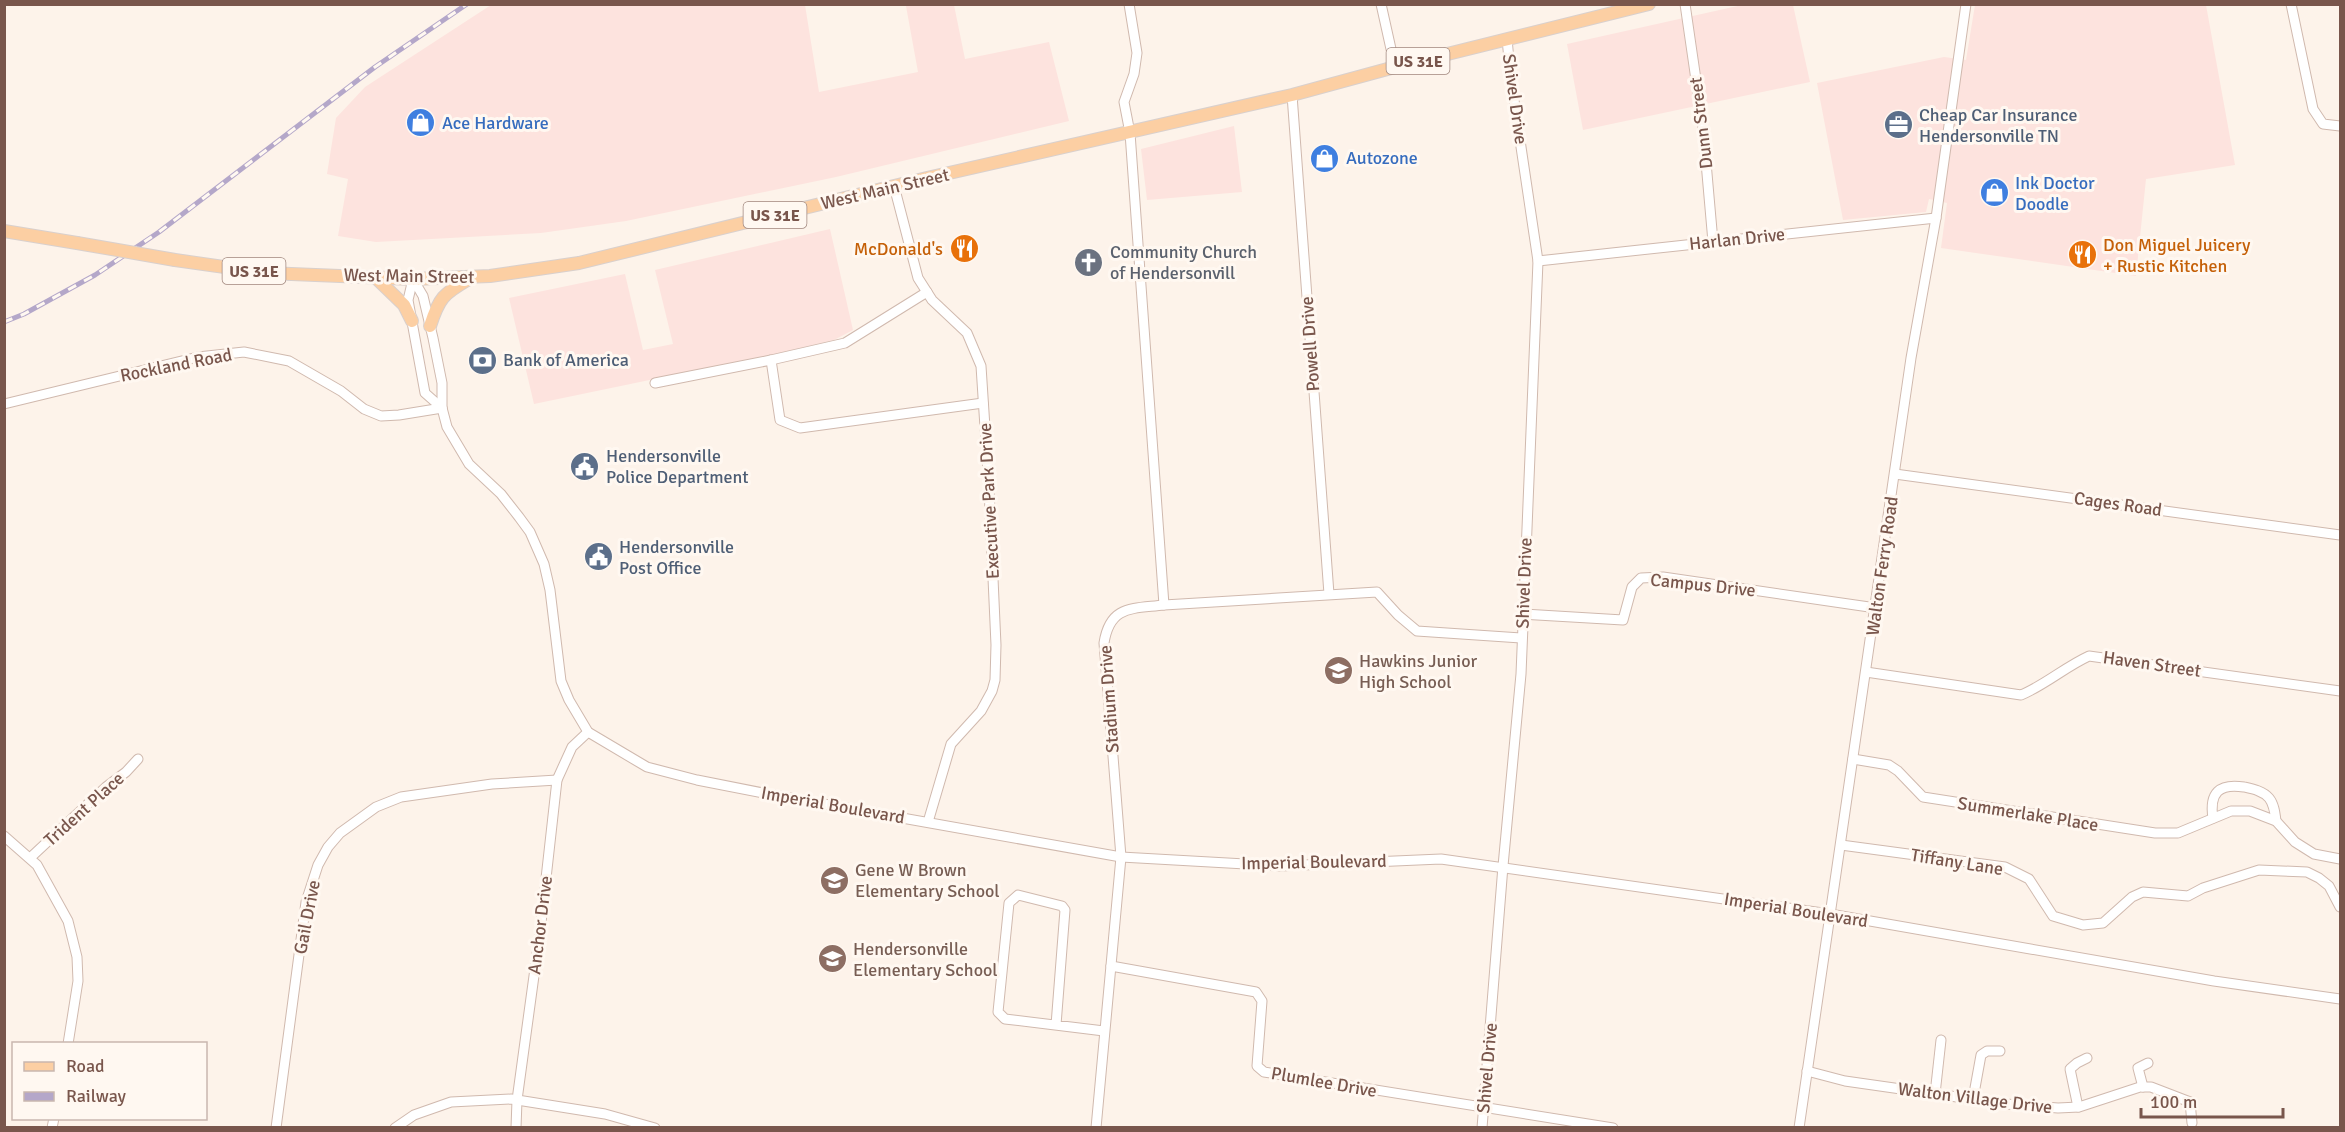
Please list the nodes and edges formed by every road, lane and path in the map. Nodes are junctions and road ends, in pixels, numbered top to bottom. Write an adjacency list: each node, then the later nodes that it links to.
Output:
1 (1129, 4): 11 (street)
2 (1381, 4): 8 (street)
3 (1648, 4): 7 (main road, West Main Street / US 31E)
4 (1685, 4): 15 (street, Dunn Street)
5 (1966, 4): 13 (street, Walton Ferry Road)
6 (2291, 4): 10 (street)
7 (1507, 39): 8 (main road, West Main Street / US 31E); 16 (street, Shivel Drive)
8 (1395, 67): 9 (main road, West Main Street / US 31E)
9 (1292, 95): 11 (main road, West Main Street / US 31E); 30 (street, Powell Drive)
10 (2340, 126)
11 (1130, 133): 12 (main road, West Main Street / US 31E); 31 (street)
12 (894, 186): 18 (main road, West Main Street / US 31E); 20 (street, Executive Park Drive)
13 (1936, 218): 15 (street, Harlan Drive); 28 (street, Walton Ferry Road)
14 (4, 231): 17 (main road, West Main Street / US 31E, bridge)
15 (1713, 242): 16 (street, Harlan Drive)
16 (1538, 261): 33 (street, Shivel Drive)
17 (375, 277): 19 (main road, West Main Street / US 31E); 21 (main road)
18 (471, 278): 19 (main road, West Main Street / US 31E); 22 (main road)
19 (414, 279): 21 (street); 22 (street)
20 (927, 292): 23 (street); 25 (street, Executive Park Drive)
21 (412, 321): 27 (street)
22 (430, 326): 27 (street)
23 (771, 360): 24 (street); 25 (street)
24 (655, 383)
25 (983, 403): 43 (street, Executive Park Drive)
26 (4, 404): 27 (street, Rockland Road)
27 (442, 408): 37 (street)
28 (1895, 474): 29 (street, Cages Road); 32 (street, Walton Ferry Road)
29 (2340, 535)
30 (1329, 594): 31 (street); 34 (street)
31 (1164, 605): 46 (street, Stadium Drive)
32 (1876, 608): 33 (street, Campus Drive); 35 (street, Walton Ferry Road)
33 (1522, 614): 34 (street, Shivel Drive)
34 (1521, 638): 49 (street, Shivel Drive)
35 (1866, 672): 36 (street, Haven Street); 39 (street, Walton Ferry Road)
36 (2340, 691)
37 (588, 732): 40 (street, Anchor Drive); 43 (street, Imperial Boulevard)
38 (138, 759): 47 (street, Trident Place)
39 (1854, 759): 41 (street, Summerlake Place); 45 (street, Walton Ferry Road)
40 (557, 780): 65 (street, Anchor Drive); 69 (street, Gail Drive)
41 (2213, 818): 42 (street, Summerlake Place); 42 (street, Summerlake Place)
42 (2276, 821): 48 (street, Summerlake Place)
43 (928, 822): 46 (street, Imperial Boulevard)
44 (4, 836): 47 (street)
45 (1841, 845): 50 (street, Tiffany Lane); 51 (street, Walton Ferry Road)
46 (1121, 857): 49 (street, Imperial Boulevard); 52 (street, Stadium Drive)
47 (30, 858): 57 (street)
48 (2340, 859)
49 (1503, 866): 51 (street, Imperial Boulevard); 67 (street, Shivel Drive)
50 (2340, 907)
51 (1830, 914): 53 (street, Imperial Boulevard); 61 (street, Walton Ferry Road)
52 (1111, 966): 55 (street, Stadium Drive); 67 (street, Plumlee Drive)
53 (2340, 999)
54 (1056, 1025): 54 (street); 55 (street)
55 (1104, 1031): 73 (street, Stadium Drive)
56 (1941, 1040): 63 (street)
57 (68, 1042)
58 (2000, 1051): 64 (street)
59 (2087, 1058): 66 (street)
60 (2148, 1063): 62 (street)
61 (1807, 1071): 63 (street, Walton Village Drive); 76 (street, Walton Ferry Road)
62 (2143, 1087): 66 (street, Walton Village Drive); 68 (street)
63 (1935, 1094): 64 (street, Walton Village Drive)
64 (1973, 1099): 66 (street, Walton Village Drive)
65 (517, 1100): 70 (street); 71 (street, Anchor Drive); 72 (street)
66 (2078, 1107)
67 (1485, 1108): 74 (street, Shivel Drive); 75 (street, Plumlee Drive)
68 (2192, 1123)
69 (276, 1128)
70 (395, 1128)
71 (516, 1128)
72 (655, 1128)
73 (1096, 1128)
74 (1482, 1128)
75 (1613, 1128)
76 (1799, 1128)

